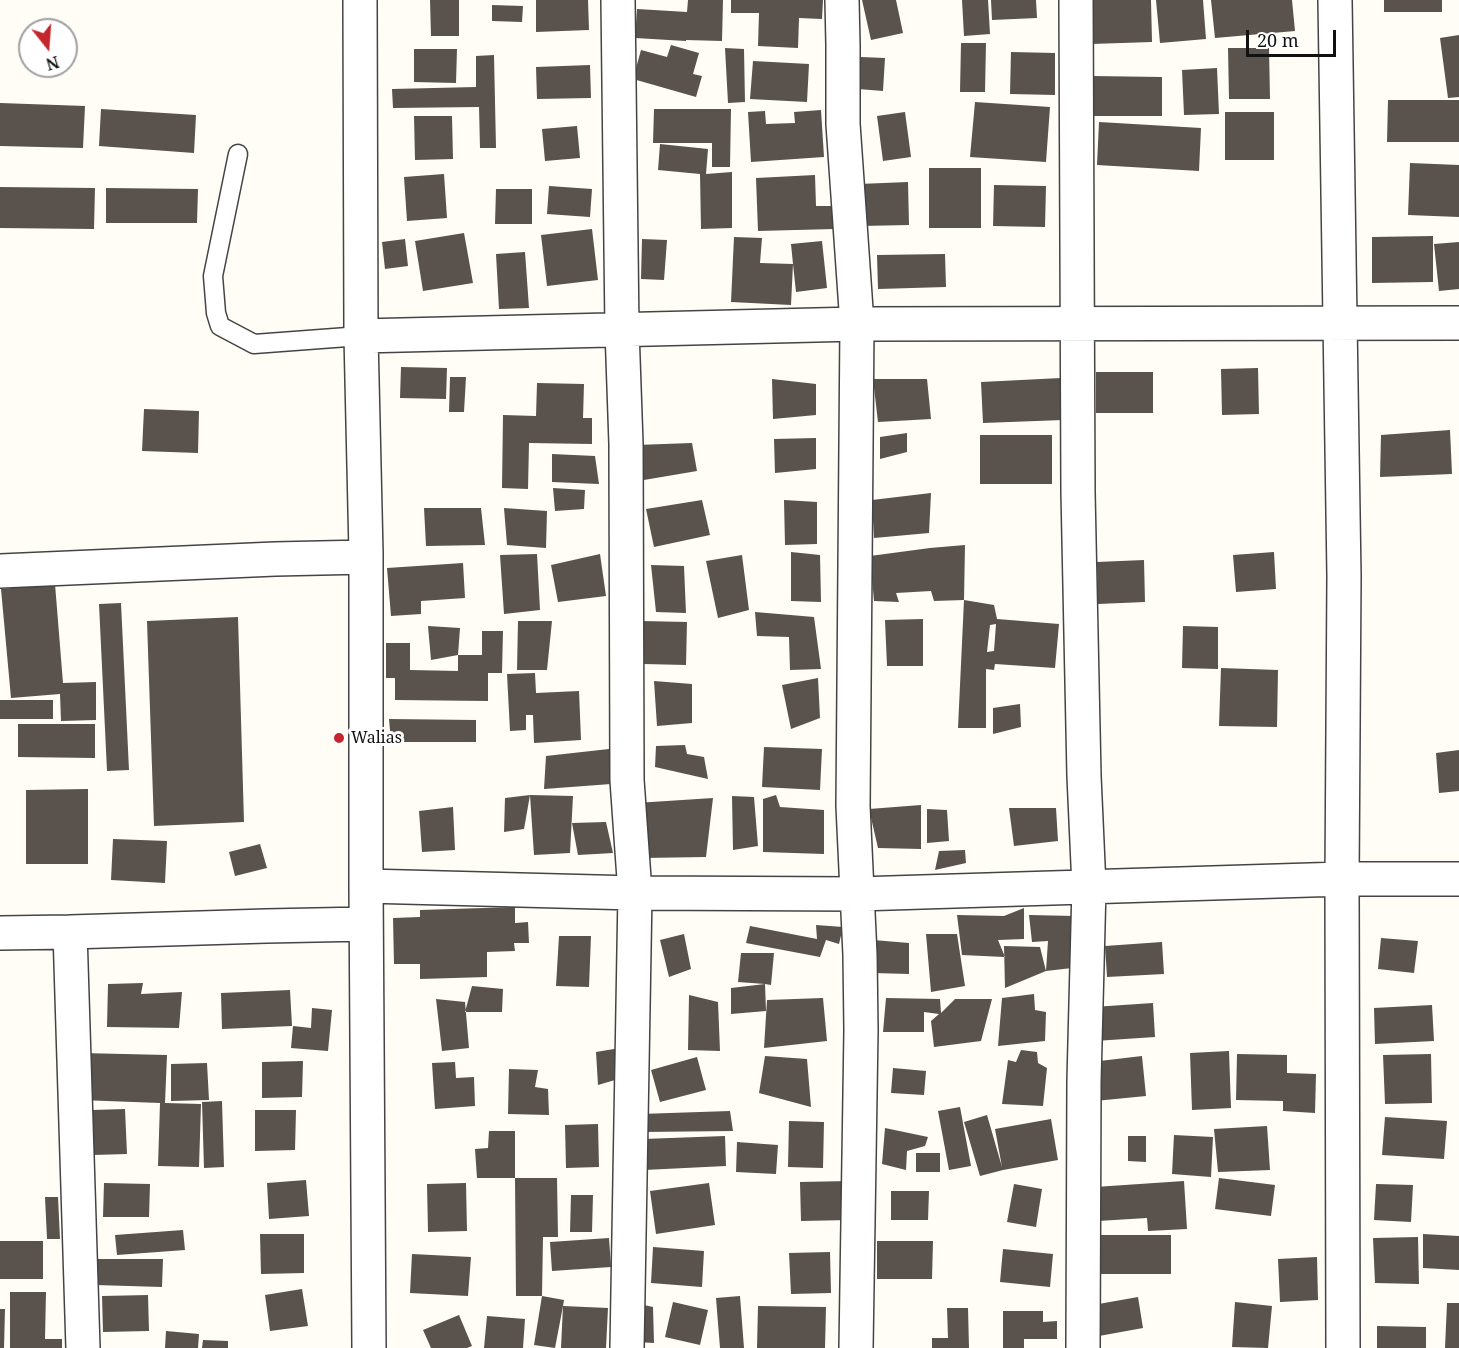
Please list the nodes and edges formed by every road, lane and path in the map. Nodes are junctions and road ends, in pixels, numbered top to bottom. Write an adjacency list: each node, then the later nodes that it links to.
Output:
1 (360, 0): 12 (street)
2 (618, 0): 11 (street)
3 (842, 0): 8 (street)
4 (1076, 0): 9 (street)
5 (1335, 0): 10 (street)
6 (238, 154): 12 (lane)
7 (1459, 323): 10 (street)
8 (857, 324): 9 (street); 11 (street); 20 (street)
9 (1078, 324): 10 (street); 18 (street)
10 (1340, 324): 15 (street)
11 (622, 330): 12 (street); 19 (street)
12 (361, 336): 13 (street)
13 (366, 557): 14 (street); 17 (street)
14 (0, 571)
15 (1342, 879): 16 (street); 18 (street); 29 (street)
16 (1459, 879)
17 (366, 886): 19 (street); 21 (street)
18 (1089, 886): 20 (street); 28 (street)
19 (635, 893): 20 (street); 26 (street)
20 (858, 894): 27 (street)
21 (366, 924): 22 (street); 25 (street)
22 (70, 932): 23 (street); 24 (street)
23 (0, 933)
24 (82, 1348)
25 (369, 1348)
26 (627, 1348)
27 (856, 1348)
28 (1083, 1348)
29 (1343, 1348)

